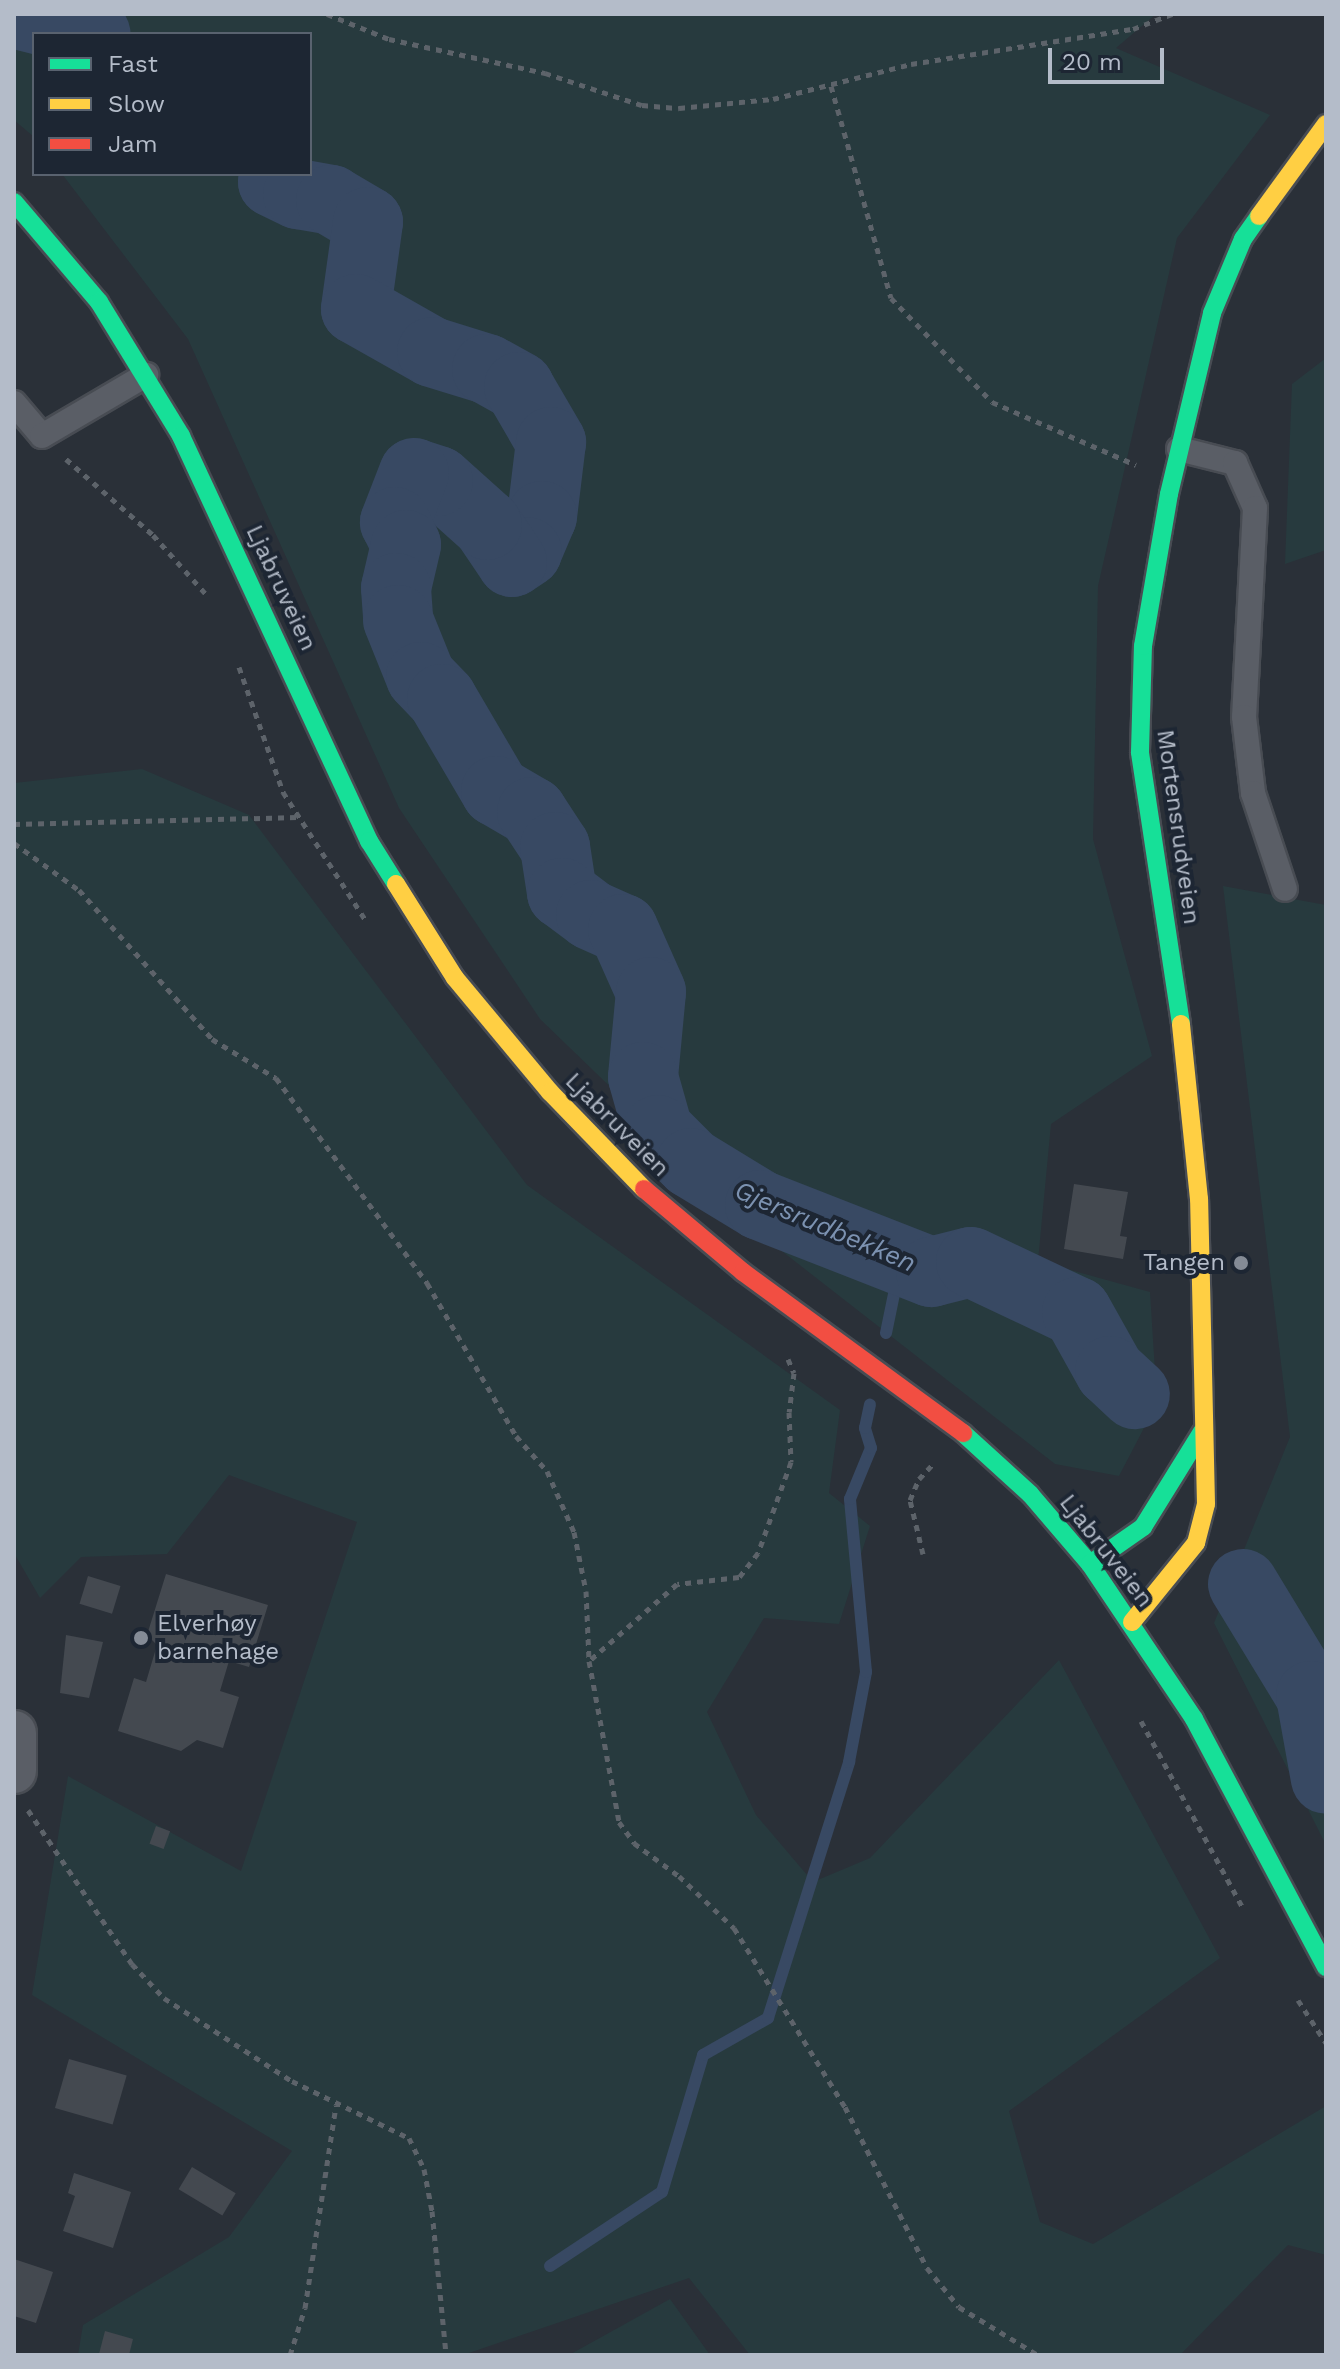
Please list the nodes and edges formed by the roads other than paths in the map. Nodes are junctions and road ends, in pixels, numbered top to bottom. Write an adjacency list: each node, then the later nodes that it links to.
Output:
1 (1326, 124): 5 (main road, Mortensrudveien)
2 (14, 202): 3 (main road, Ljabruveien)
3 (146, 375): 4 (lane); 8 (main road, Ljabruveien)
4 (14, 403)
5 (1179, 449): 6 (lane); 7 (main road, Mortensrudveien)
6 (1285, 889)
7 (1202, 1432): 8 (main road); 9 (main road, Mortensrudveien)
8 (1090, 1564): 9 (main road, Ljabruveien)
9 (1132, 1622): 12 (main road, Ljabruveien)
10 (14, 1733): 11 (street)
11 (18, 1787)
12 (1326, 1967)

